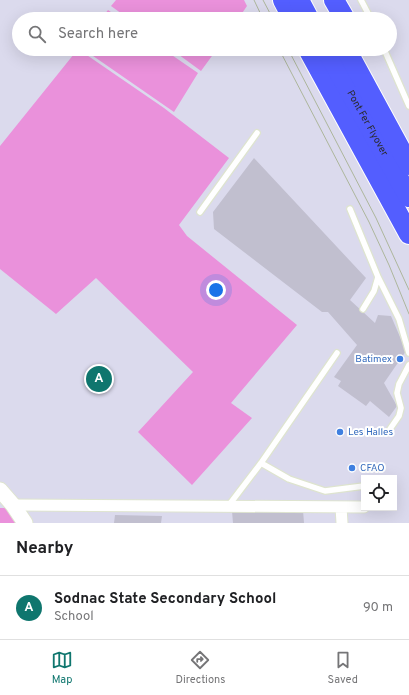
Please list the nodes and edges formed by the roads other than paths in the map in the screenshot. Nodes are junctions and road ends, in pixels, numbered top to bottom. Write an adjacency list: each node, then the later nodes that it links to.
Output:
1 (283, 0): 6 (highway)
2 (298, 0): 7 (highway)
3 (319, 0): 8 (highway)
4 (334, 0): 9 (highway)
5 (362, 0): 10 (lane)
6 (289, 12)
7 (305, 12)
8 (325, 12)
9 (341, 12)
10 (368, 12)
11 (312, 56): 23 (highway)
12 (330, 56): 20 (highway, Pont Fer Flyover)
13 (350, 56): 19 (highway, Pont Fer Flyover)
14 (365, 56): 18 (highway)
15 (387, 56): 16 (lane)
16 (409, 106)
17 (257, 133): 22 (lane)
18 (409, 137)
19 (409, 165)
20 (409, 198)
21 (350, 208): 24 (lane)
22 (200, 212)
23 (409, 234)
24 (378, 277): 25 (lane); 27 (lane)
25 (363, 309)
26 (337, 353): 30 (lane)
27 (409, 354)
28 (409, 365): 29 (lane)
29 (390, 429)
30 (261, 463): 31 (lane); 34 (lane)
31 (361, 486)
32 (0, 490): 33 (main road)
33 (13, 505): 34 (street); 37 (main road)
34 (229, 505): 35 (street)
35 (341, 507): 36 (street); 38 (street)
36 (361, 507)
37 (25, 523)
38 (342, 523)

